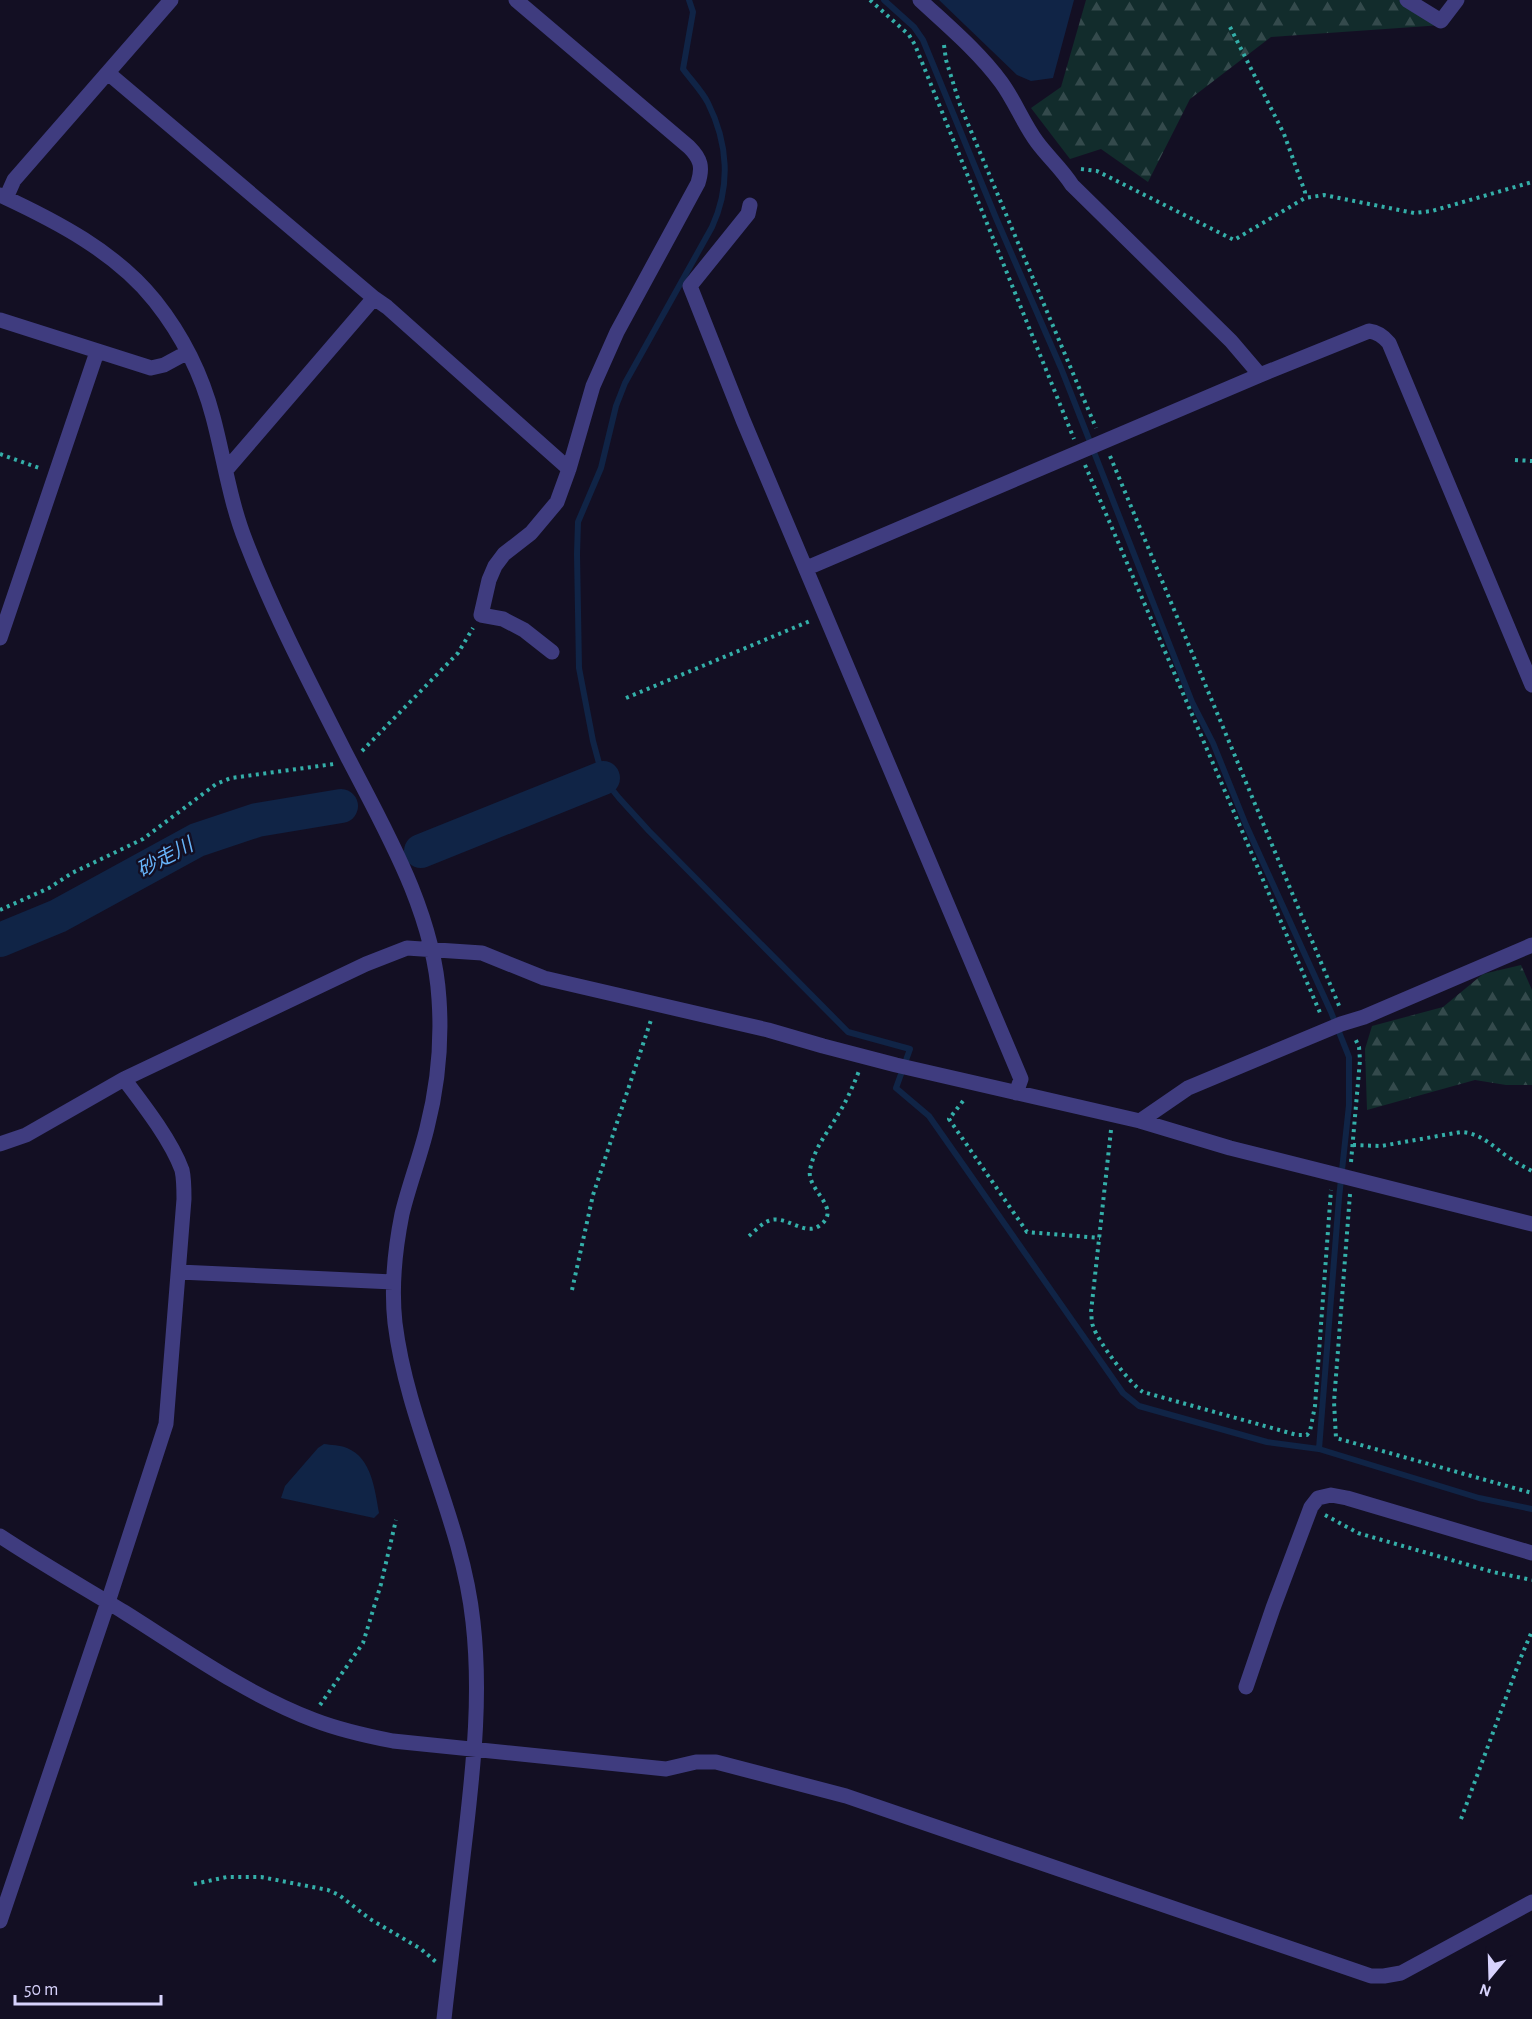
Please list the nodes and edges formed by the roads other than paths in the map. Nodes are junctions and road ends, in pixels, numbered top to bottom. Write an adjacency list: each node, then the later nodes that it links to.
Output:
1 (171, 0): 6 (street)
2 (516, 0): 14 (street)
3 (920, 0): 13 (street)
4 (1407, 0): 5 (street)
5 (1457, 0)
6 (108, 72): 7 (street); 9 (street)
7 (3, 197): 12 (street)
8 (750, 205): 16 (street)
9 (374, 298): 14 (street); 15 (street)
10 (0, 320): 11 (street)
11 (97, 352): 12 (street); 17 (street)
12 (188, 352): 15 (street)
13 (1260, 375): 16 (street); 19 (street)
14 (569, 469): 18 (street)
15 (226, 470): 21 (street)
16 (807, 568): 23 (street)
17 (0, 638)
18 (552, 652)
19 (1532, 685)
20 (1532, 945): 24 (street)
21 (433, 949): 22 (street); 23 (street); 28 (street)
22 (124, 1079): 25 (street); 27 (street)
23 (1016, 1094): 24 (street)
24 (1140, 1121): 26 (street)
25 (0, 1144)
26 (1532, 1224)
27 (179, 1272): 28 (street); 31 (street)
28 (393, 1282): 33 (street)
29 (0, 1536): 31 (street)
30 (1532, 1553): 32 (street)
31 (108, 1602): 33 (street); 35 (street)
32 (1246, 1687)
33 (475, 1749): 34 (street); 36 (street)
34 (1532, 1902)
35 (0, 1922)
36 (444, 2019)

